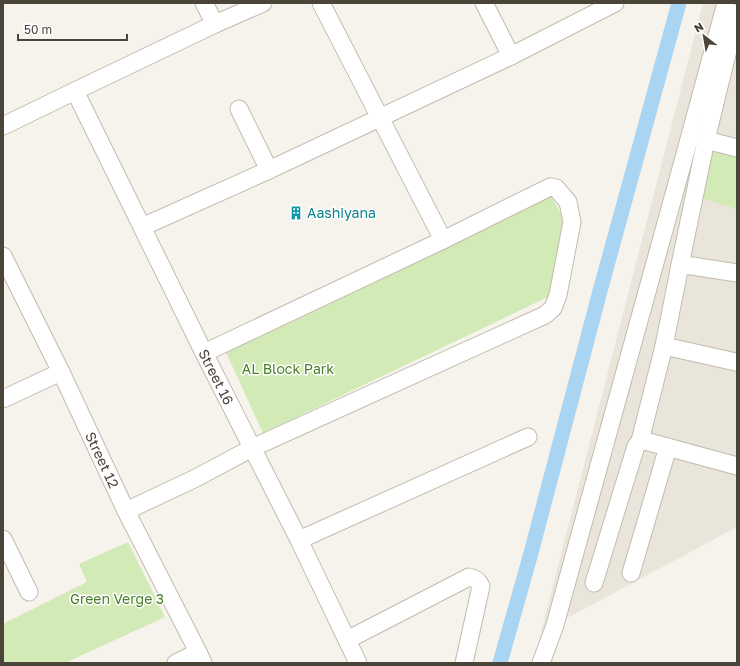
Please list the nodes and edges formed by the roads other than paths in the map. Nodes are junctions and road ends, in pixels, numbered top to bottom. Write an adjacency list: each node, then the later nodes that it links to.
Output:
1 (204, 3): 8 (street)
2 (263, 3): 8 (street)
3 (321, 3): 12 (street)
4 (484, 3): 9 (street)
5 (615, 3): 9 (street)
6 (726, 3): 43 (street)
7 (737, 13): 14 (street)
8 (215, 24): 10 (street)
9 (512, 56): 12 (street)
10 (75, 91): 13 (street); 17 (street, Street 16)
11 (239, 109): 16 (street)
12 (381, 118): 16 (street); 18 (street)
13 (3, 126)
14 (706, 140): 15 (street); 20 (street)
15 (737, 148)
16 (269, 170): 17 (street)
17 (142, 227): 23 (street, Street 16)
18 (443, 240): 23 (street); 30 (street)
19 (4, 262): 25 (street, Street 12)
20 (680, 265): 21 (street); 22 (street)
21 (737, 273)
22 (664, 346): 24 (street); 28 (street)
23 (204, 353): 30 (street, Street 16)
24 (737, 362)
25 (61, 372): 26 (street); 32 (street, Street 12)
26 (3, 399)
27 (528, 437): 34 (street)
28 (640, 441): 29 (street); 36 (street)
29 (668, 447): 31 (street); 35 (street)
30 (252, 448): 32 (street); 34 (street, Street 16)
31 (737, 466)
32 (126, 511): 39 (street, Street 12)
33 (3, 539): 37 (street)
34 (299, 540): 38 (street, Street 16)
35 (631, 573)
36 (594, 583)
37 (29, 592)
38 (347, 640): 41 (street, Street 16); 42 (street)
39 (201, 658): 40 (street)
40 (176, 663)
41 (358, 663)
42 (464, 663)
43 (541, 663)

